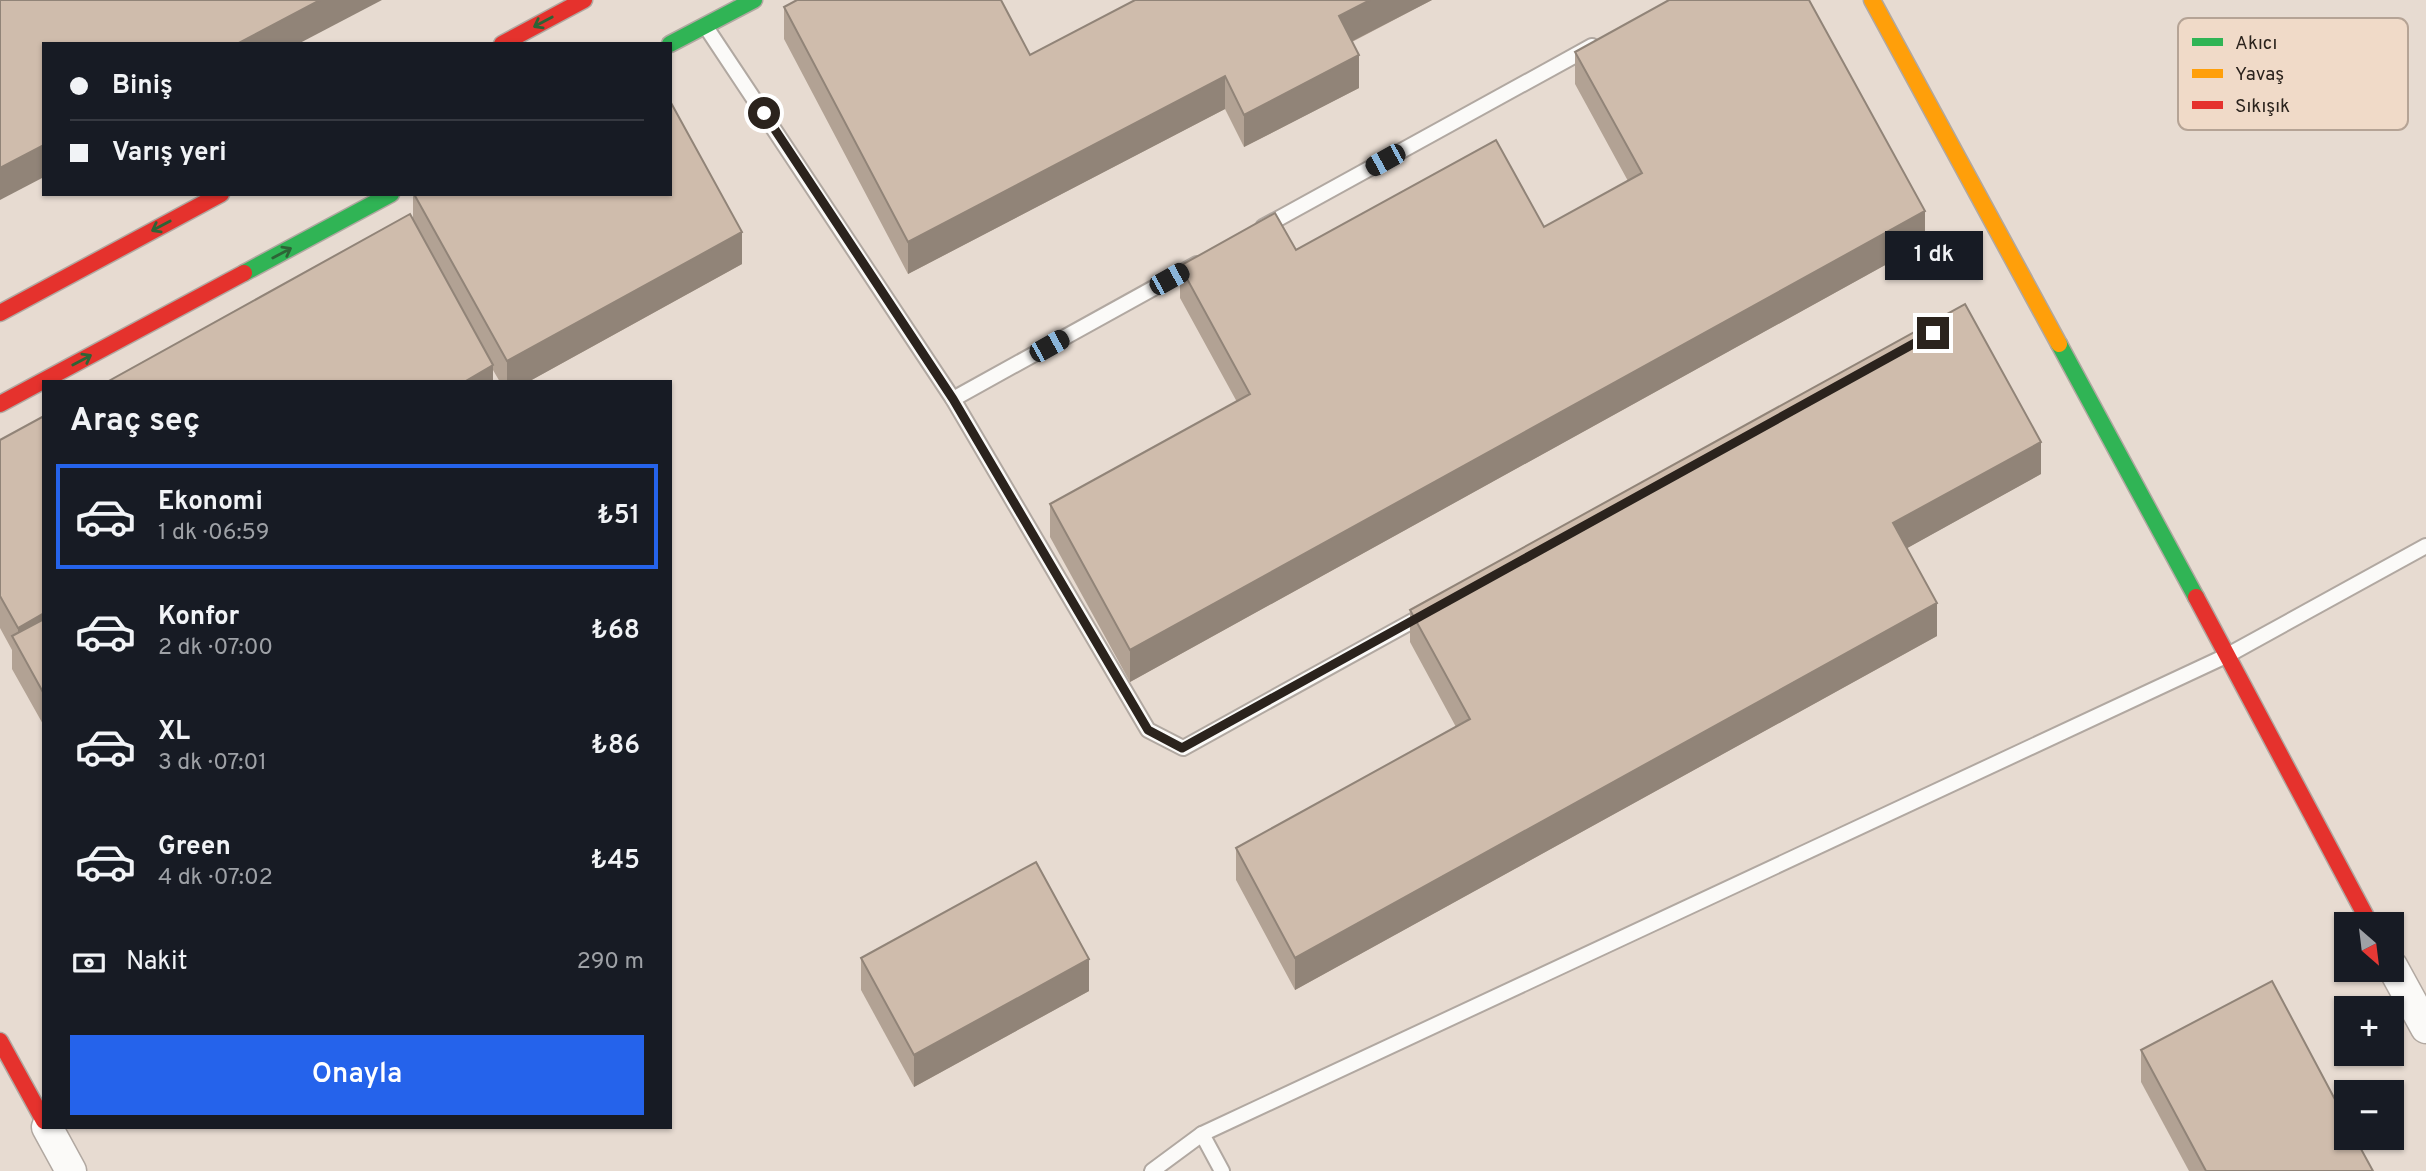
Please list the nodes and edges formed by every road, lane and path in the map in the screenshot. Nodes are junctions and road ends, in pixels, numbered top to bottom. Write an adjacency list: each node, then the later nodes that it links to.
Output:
1 (584, 0): 6 (street, one-way to 6)
2 (754, 0): 4 (street)
3 (1872, 0): 19 (street)
4 (706, 25): 7 (street); 15 (lane)
5 (1601, 41): 10 (lane)
6 (506, 42)
7 (672, 43)
8 (217, 196): 12 (street, one-way to 12)
9 (387, 196): 13 (street, one-way to 9)
10 (1246, 237)
11 (1209, 257): 15 (lane)
12 (0, 313)
13 (45, 380)
14 (42, 381): 16 (street, one-way to 14)
15 (953, 399): 18 (lane)
16 (0, 404)
17 (2426, 546): 19 (lane)
18 (1437, 607)
19 (2228, 655): 20 (street); 26 (lane)
20 (2364, 912)
21 (2401, 982): 22 (street)
22 (2426, 1028)
23 (0, 1041): 24 (street)
24 (42, 1117)
25 (48, 1129): 27 (street)
26 (1202, 1134): 28 (lane); 29 (lane)
27 (71, 1171)
28 (1152, 1171)
29 (1222, 1171)

